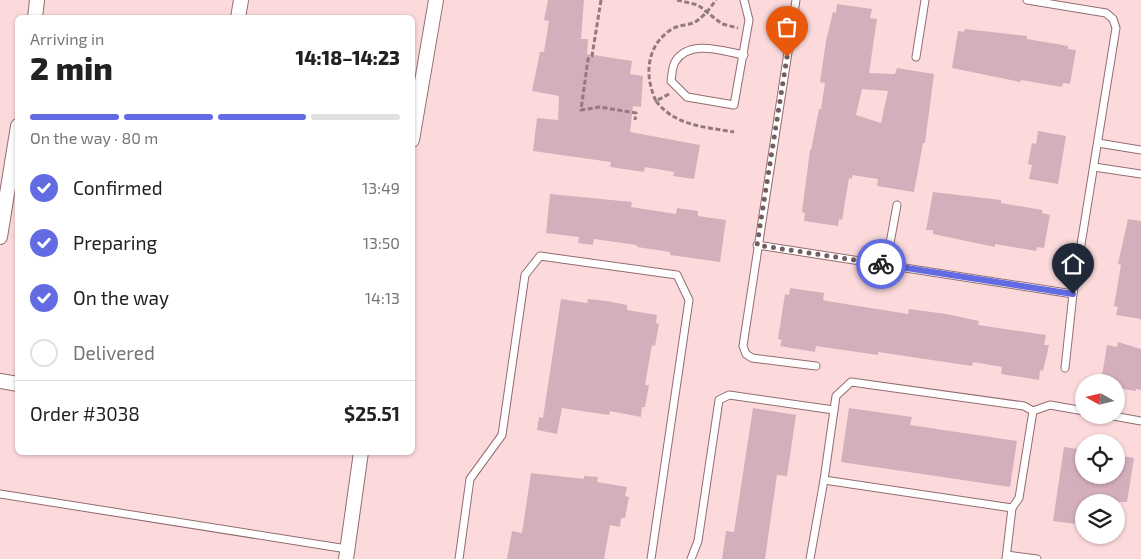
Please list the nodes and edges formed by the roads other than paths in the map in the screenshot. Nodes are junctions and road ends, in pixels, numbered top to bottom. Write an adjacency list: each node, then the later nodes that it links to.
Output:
1 (37, 0): 8 (street)
2 (241, 0): 9 (street)
3 (436, 0): 12 (street)
4 (744, 0): 10 (lane)
5 (796, 0): 20 (lane)
6 (925, 0): 11 (lane)
7 (1027, 0): 13 (lane)
8 (35, 15)
9 (238, 15)
10 (744, 55): 10 (lane)
11 (916, 58)
12 (415, 122)
13 (1098, 143): 15 (lane); 16 (lane)
14 (15, 144): 19 (street)
15 (1141, 150)
16 (1094, 167): 17 (lane); 22 (lane)
17 (1141, 174)
18 (897, 205): 21 (lane)
19 (0, 237)
20 (757, 245): 21 (lane); 23 (lane)
21 (886, 265): 22 (lane)
22 (1073, 294): 24 (lane)
23 (816, 366)
24 (1065, 368)
25 (0, 381): 26 (street)
26 (15, 384)
27 (1075, 409): 29 (lane)
28 (834, 410): 29 (lane); 33 (lane); 40 (lane)
29 (1033, 411): 35 (lane)
30 (1125, 418): 31 (lane)
31 (1141, 421)
32 (361, 455): 36 (street)
33 (824, 480): 35 (lane); 41 (lane)
34 (0, 494): 36 (lane)
35 (1012, 508): 37 (lane)
36 (346, 554)
37 (1006, 557): 42 (lane)
38 (459, 559): 39 (lane)
39 (651, 559)
40 (691, 559)
41 (810, 559)
42 (1037, 559)

